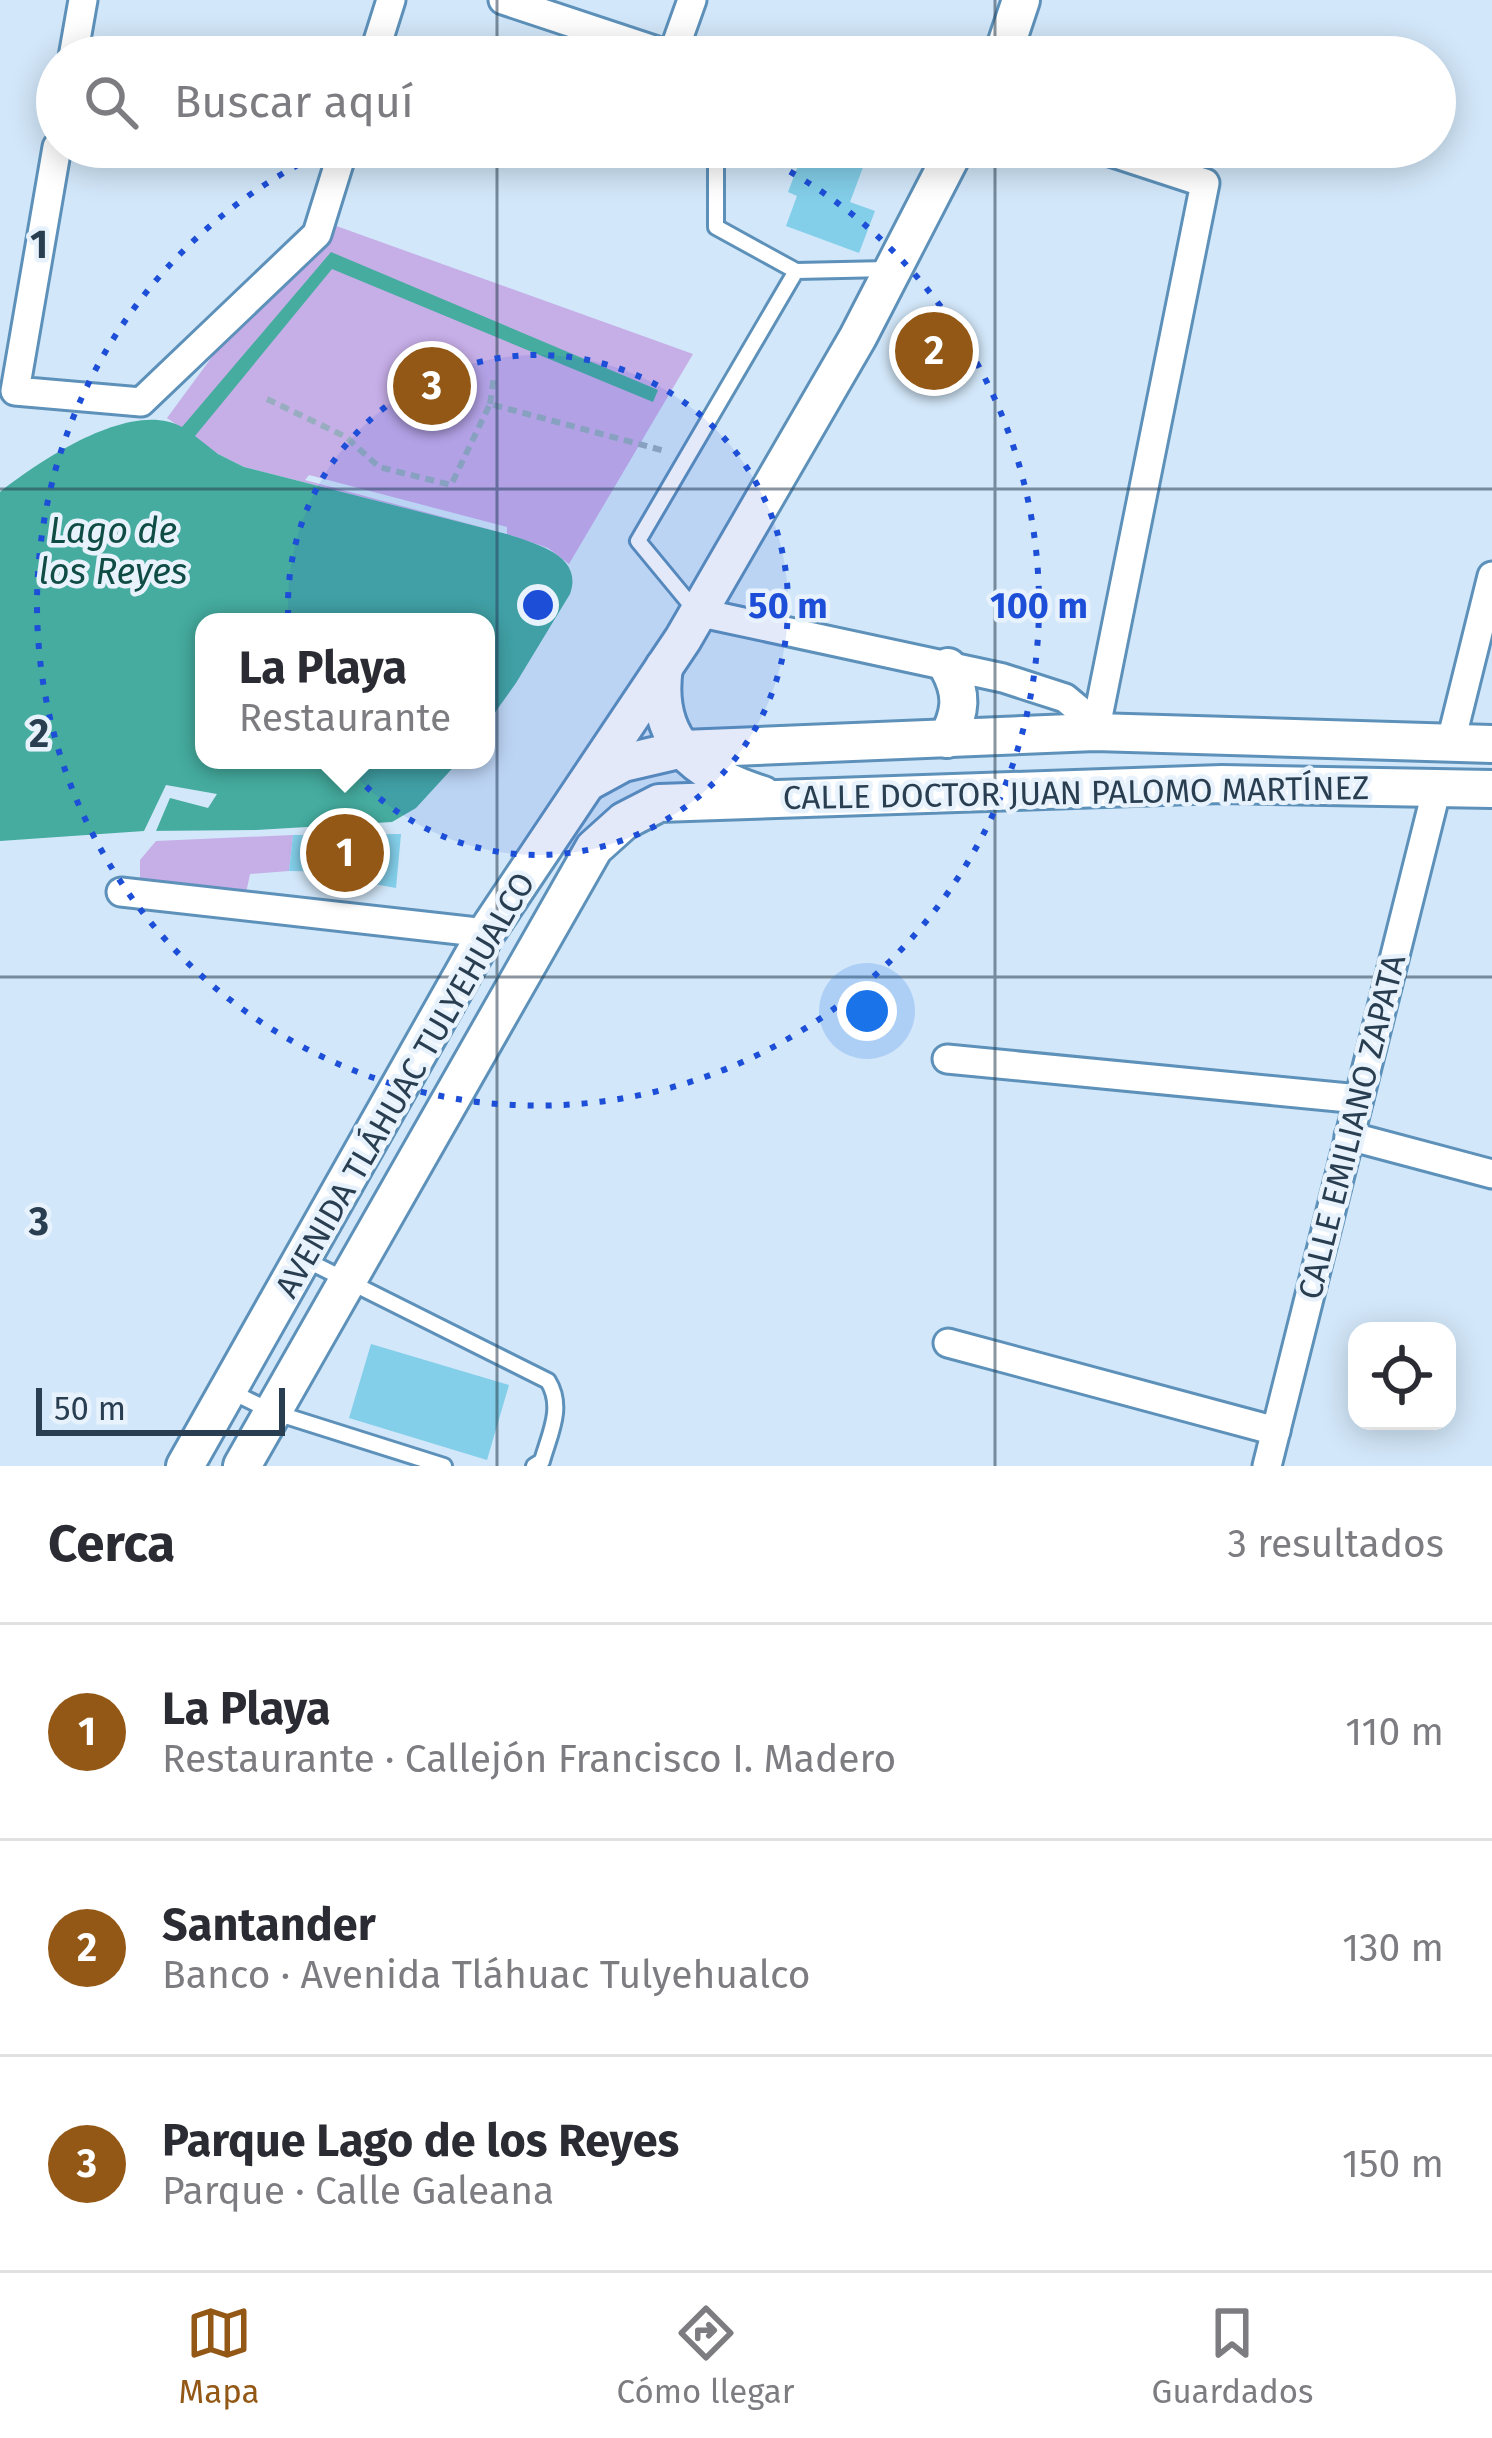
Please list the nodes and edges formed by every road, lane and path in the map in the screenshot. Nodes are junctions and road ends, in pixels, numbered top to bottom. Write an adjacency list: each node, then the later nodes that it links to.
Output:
1 (83, 0): 6 (street)
2 (391, 0): 7 (street)
3 (503, 0): 8 (street)
4 (692, 0): 9 (street)
5 (1022, 0): 10 (main road)
6 (77, 36)
7 (380, 36)
8 (611, 36)
9 (678, 36)
10 (1009, 36)
11 (53, 168): 12 (street)
12 (337, 168)
13 (716, 168): 17 (lane)
14 (945, 168): 16 (main road, AVENIDA TLÁHUAC TULYEHUALCO)
15 (1159, 168): 26 (street)
16 (893, 268): 17 (lane); 23 (main road, AVENIDA TLÁHUAC TULYEHUALCO)
17 (796, 272): 21 (lane)
18 (494, 376): 20 (path)
19 (267, 399): 20 (path)
20 (490, 404): 21 (path)
21 (686, 457): 23 (lane)
22 (1492, 576): 28 (street)
23 (697, 612): 24 (main road, AVENIDA TLÁHUAC TULYEHUALCO); 25 (street)
24 (664, 667): 30 (main road); 31 (main road, AVENIDA TLÁHUAC TULYEHUALCO)
25 (948, 667): 26 (street); 27 (main road)
26 (1095, 732): 27 (main road, CALLE DOCTOR JUAN PALOMO MARTÍNEZ); 28 (main road, CALLE DOCTOR JUAN PALOMO MARTÍNEZ)
27 (947, 739): 30 (main road, CALLE DOCTOR JUAN PALOMO MARTÍNEZ)
28 (1451, 741): 29 (main road, CALLE DOCTOR JUAN PALOMO MARTÍNEZ)
29 (1492, 744)
30 (683, 749): 31 (main road, CALLE DOCTOR JUAN PALOMO MARTÍNEZ); 34 (main road)
31 (586, 783): 37 (main road, AVENIDA TLÁHUAC TULYEHUALCO)
32 (1437, 788): 33 (main road, CALLE DOCTOR JUAN PALOMO MARTÍNEZ); 34 (main road, CALLE DOCTOR JUAN PALOMO MARTÍNEZ); 39 (street, CALLE EMILIANO ZAPATA)
33 (1492, 789)
34 (776, 799): 35 (main road, CALLE DOCTOR JUAN PALOMO MARTÍNEZ)
35 (659, 803): 43 (main road, AVENIDA TLÁHUAC TULYEHUALCO)
36 (121, 892): 37 (street)
37 (486, 933): 42 (main road, AVENIDA TLÁHUAC TULYEHUALCO)
38 (947, 1059): 39 (street)
39 (1359, 1099): 40 (street, CALLE EMILIANO ZAPATA)
40 (1349, 1136): 41 (street); 47 (street, CALLE EMILIANO ZAPATA)
41 (1492, 1174)
42 (304, 1259): 43 (lane); 45 (main road, AVENIDA TLÁHUAC TULYEHUALCO)
43 (347, 1284): 46 (main road, AVENIDA TLÁHUAC TULYEHUALCO); 51 (lane)
44 (948, 1342): 47 (street)
45 (228, 1390): 46 (lane); 48 (main road, AVENIDA TLÁHUAC TULYEHUALCO)
46 (273, 1412): 49 (main road, AVENIDA TLÁHUAC TULYEHUALCO); 50 (lane)
47 (1276, 1431): 52 (street, CALLE EMILIANO ZAPATA)
48 (185, 1466)
49 (242, 1466)
50 (444, 1466)
51 (534, 1466)
52 (1267, 1466)

